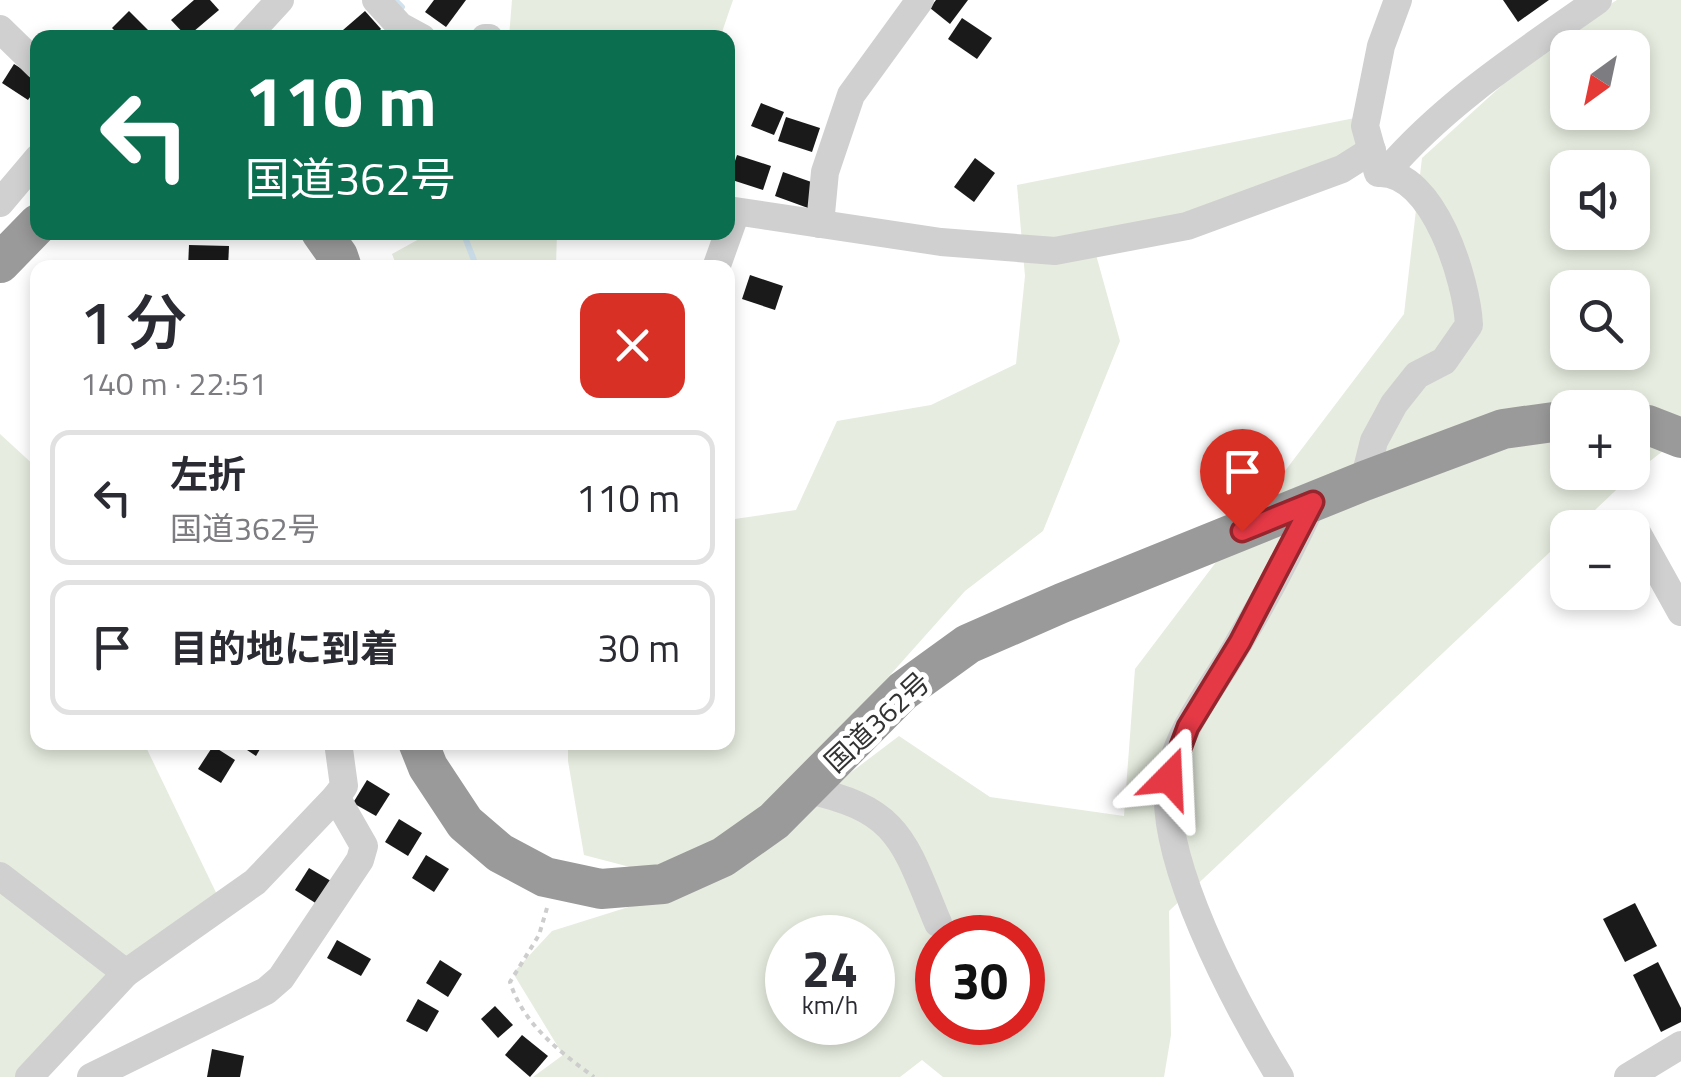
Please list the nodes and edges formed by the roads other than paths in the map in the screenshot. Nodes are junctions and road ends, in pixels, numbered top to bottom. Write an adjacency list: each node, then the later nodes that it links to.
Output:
1 (280, 0): 7 (street)
2 (376, 0): 8 (street)
3 (920, 0): 14 (street)
4 (1398, 0): 10 (street)
5 (1598, 0): 10 (street)
6 (0, 29): 9 (street)
7 (252, 30)
8 (407, 30)
9 (30, 58)
10 (1379, 161): 14 (street); 20 (street)
11 (30, 167): 12 (street)
12 (0, 203)
13 (735, 211): 14 (street)
14 (820, 224)
15 (30, 232): 16 (highway)
16 (0, 264)
17 (1550, 423): 20 (highway, 国道362号)
18 (1650, 426): 19 (highway)
19 (1681, 438)
20 (1364, 482): 21 (highway, 国道362号)
21 (1313, 502): 26 (highway, 国道362号); 34 (street)
22 (1650, 555): 23 (street)
23 (1681, 612)
24 (337, 750): 27 (street)
25 (421, 750): 26 (highway, 国道362号)
26 (805, 788): 29 (street)
27 (336, 797): 30 (street); 33 (street)
28 (0, 876): 30 (street)
29 (935, 915)
30 (126, 973): 32 (street)
31 (1681, 1046): 35 (street)
32 (29, 1077)
33 (91, 1077)
34 (1280, 1077)
35 (1628, 1077)

